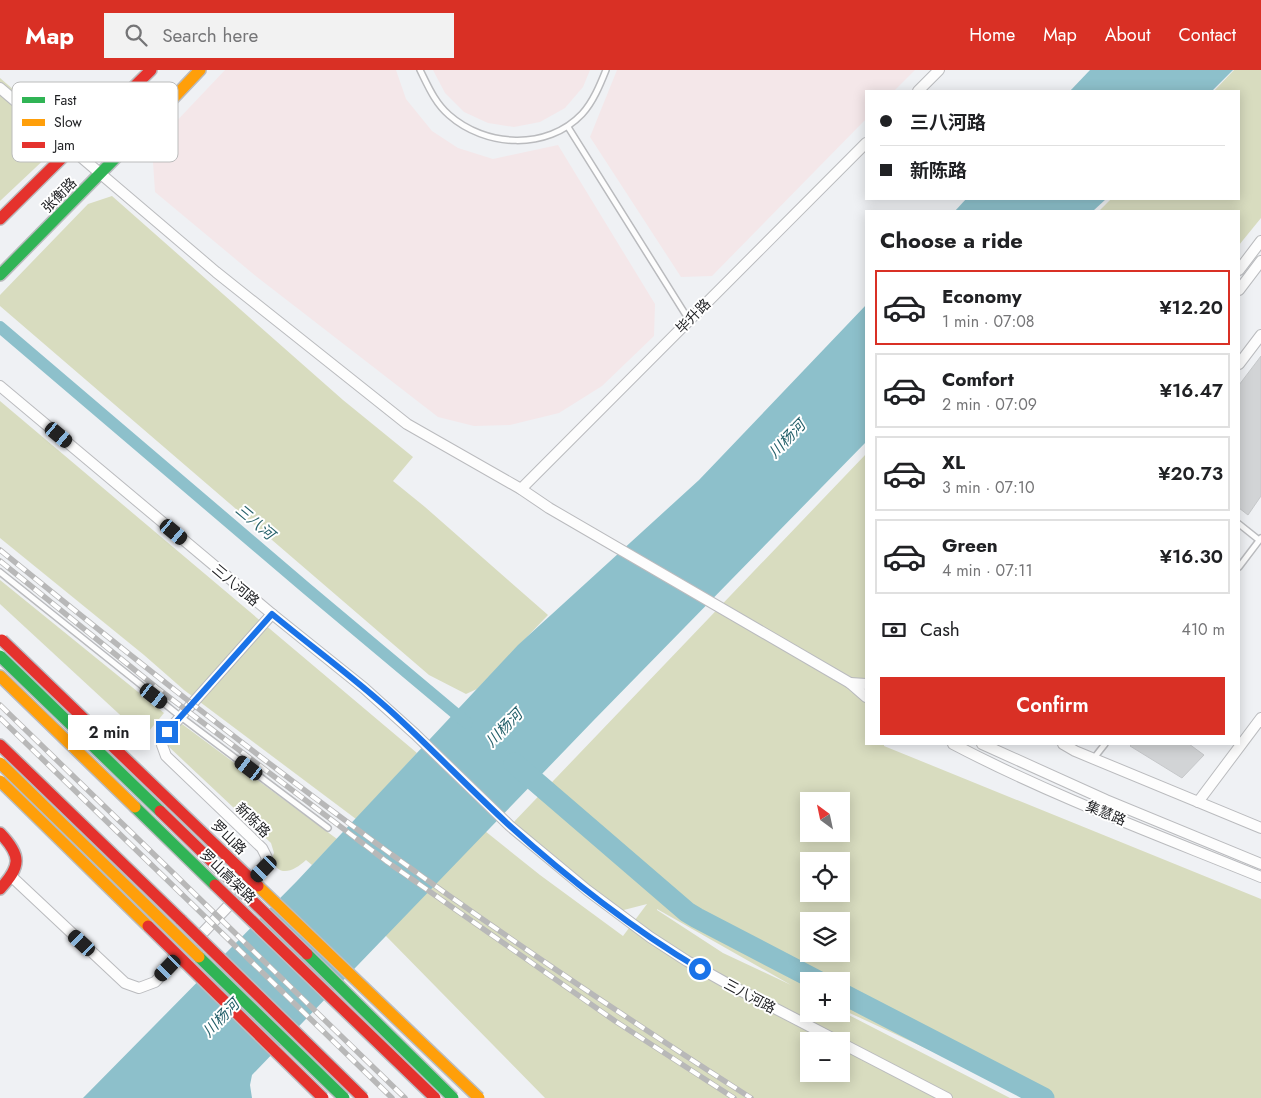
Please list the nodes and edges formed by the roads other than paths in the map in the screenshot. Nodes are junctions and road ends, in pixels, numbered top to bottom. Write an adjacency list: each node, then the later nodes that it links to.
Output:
1 (151, 70): 6 (main road, 张衡路)
2 (200, 70): 9 (main road, 张衡路)
3 (420, 70): 11 (lane)
4 (606, 70): 11 (lane)
5 (939, 70): 8 (street)
6 (139, 82)
7 (0, 88): 10 (street)
8 (919, 90)
9 (178, 95)
10 (12, 98)
11 (568, 127): 23 (lane)
12 (865, 144): 23 (street, 毕升路)
13 (57, 162): 17 (main road, 张衡路)
14 (87, 162): 16 (street)
15 (113, 162): 16 (main road, 张衡路)
16 (101, 174): 21 (main road, 张衡路); 27 (street)
17 (0, 219)
18 (1261, 240): 20 (street)
19 (1261, 261): 22 (street)
20 (1240, 269)
21 (0, 274)
22 (1240, 289)
23 (689, 320): 27 (street, 毕升路)
24 (1261, 335): 25 (street)
25 (1240, 363)
26 (0, 386): 32 (street, 三八河路)
27 (520, 488): 36 (street)
28 (1240, 525): 29 (lane)
29 (1260, 539): 30 (lane)
30 (1240, 566)
31 (0, 572): 37 (lane)
32 (272, 614): 37 (street, 新陈路); 57 (street, 三八河路)
33 (2, 640): 64 (main road, 罗山路, bridge)
34 (0, 656): 63 (main road, bridge)
35 (0, 676): 62 (main road, 罗山高架路, bridge)
36 (865, 691)
37 (181, 717): 50 (lane); 54 (street, 新陈路)
38 (1261, 718): 39 (street)
39 (1240, 744)
40 (0, 745): 61 (main road, bridge)
41 (955, 745): 55 (street, 集慧路)
42 (984, 745): 53 (street, 集慧路)
43 (1065, 745): 46 (street)
44 (1103, 745): 46 (lane)
45 (1239, 745): 49 (street)
46 (1093, 758): 49 (street)
47 (0, 763): 60 (main road, bridge)
48 (0, 781): 59 (main road, bridge)
49 (1198, 802): 51 (street)
50 (328, 828)
51 (1261, 828)
52 (0, 833): 54 (main road)
53 (1261, 864)
54 (12, 877): 56 (main road)
55 (1261, 877)
56 (0, 889)
57 (821, 1032)
58 (850, 1048): 65 (street)
59 (323, 1098)
60 (344, 1098)
61 (364, 1098)
62 (435, 1098)
63 (453, 1098)
64 (479, 1098)
65 (947, 1098)

